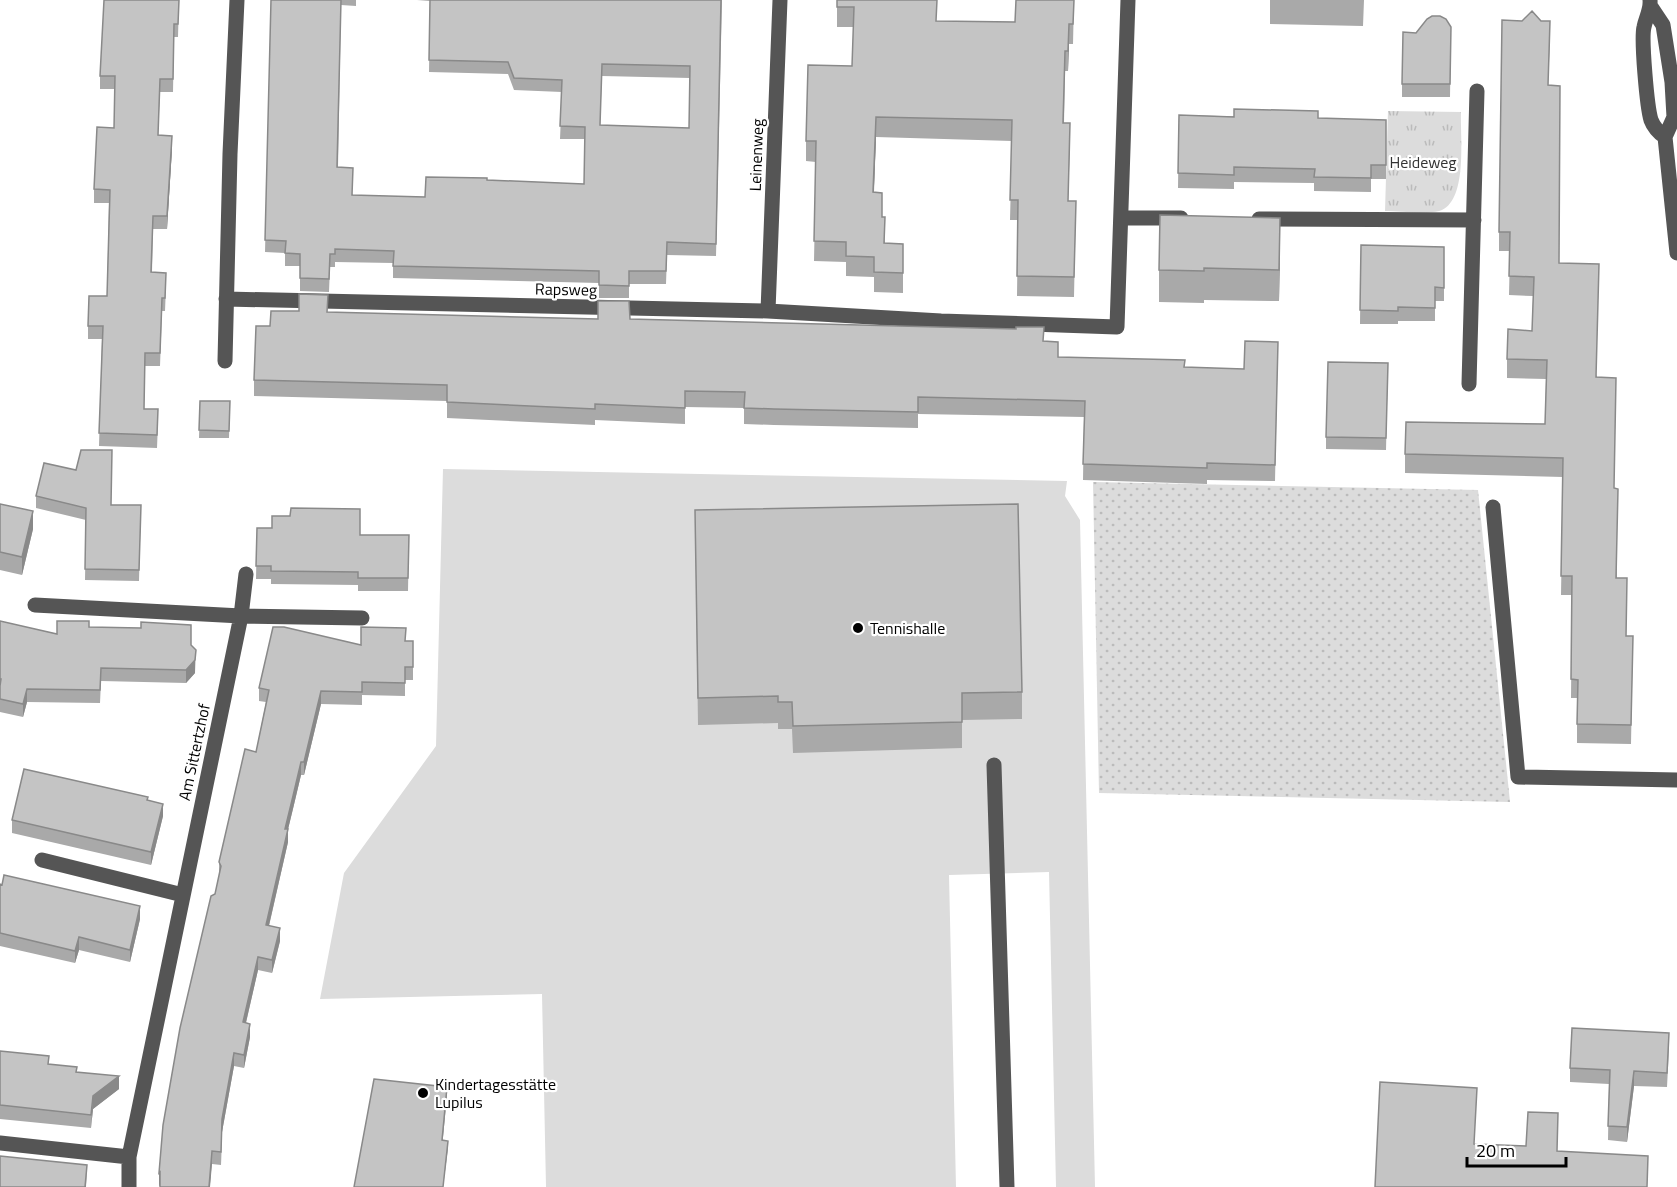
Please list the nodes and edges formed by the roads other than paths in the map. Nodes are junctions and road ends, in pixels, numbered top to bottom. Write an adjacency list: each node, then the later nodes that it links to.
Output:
1 (237, 0): 12 (street)
2 (780, 0): 13 (street, Leinenweg)
3 (1128, 0): 7 (street)
4 (1651, 3): 6 (street); 6 (street)
5 (1477, 92): 10 (street)
6 (1665, 136): 11 (street)
7 (1121, 218): 8 (street); 13 (street, Rapsweg)
8 (1192, 218)
9 (1239, 219): 10 (street)
10 (1474, 220): 15 (street)
11 (1677, 253)
12 (226, 299): 13 (street, Rapsweg); 14 (street)
13 (768, 311)
14 (225, 362)
15 (1469, 384)
16 (1493, 507): 22 (street)
17 (246, 574): 19 (street, Am Sittertzhof)
18 (35, 605): 19 (street)
19 (241, 616): 20 (street); 24 (street, Am Sittertzhof)
20 (362, 618)
21 (994, 765): 28 (street)
22 (1677, 780)
23 (42, 860): 24 (street)
24 (183, 895): 26 (street, Am Sittertzhof)
25 (0, 1143): 26 (street)
26 (129, 1157): 27 (street, Am Sittertzhof)
27 (129, 1187)
28 (1007, 1187)

